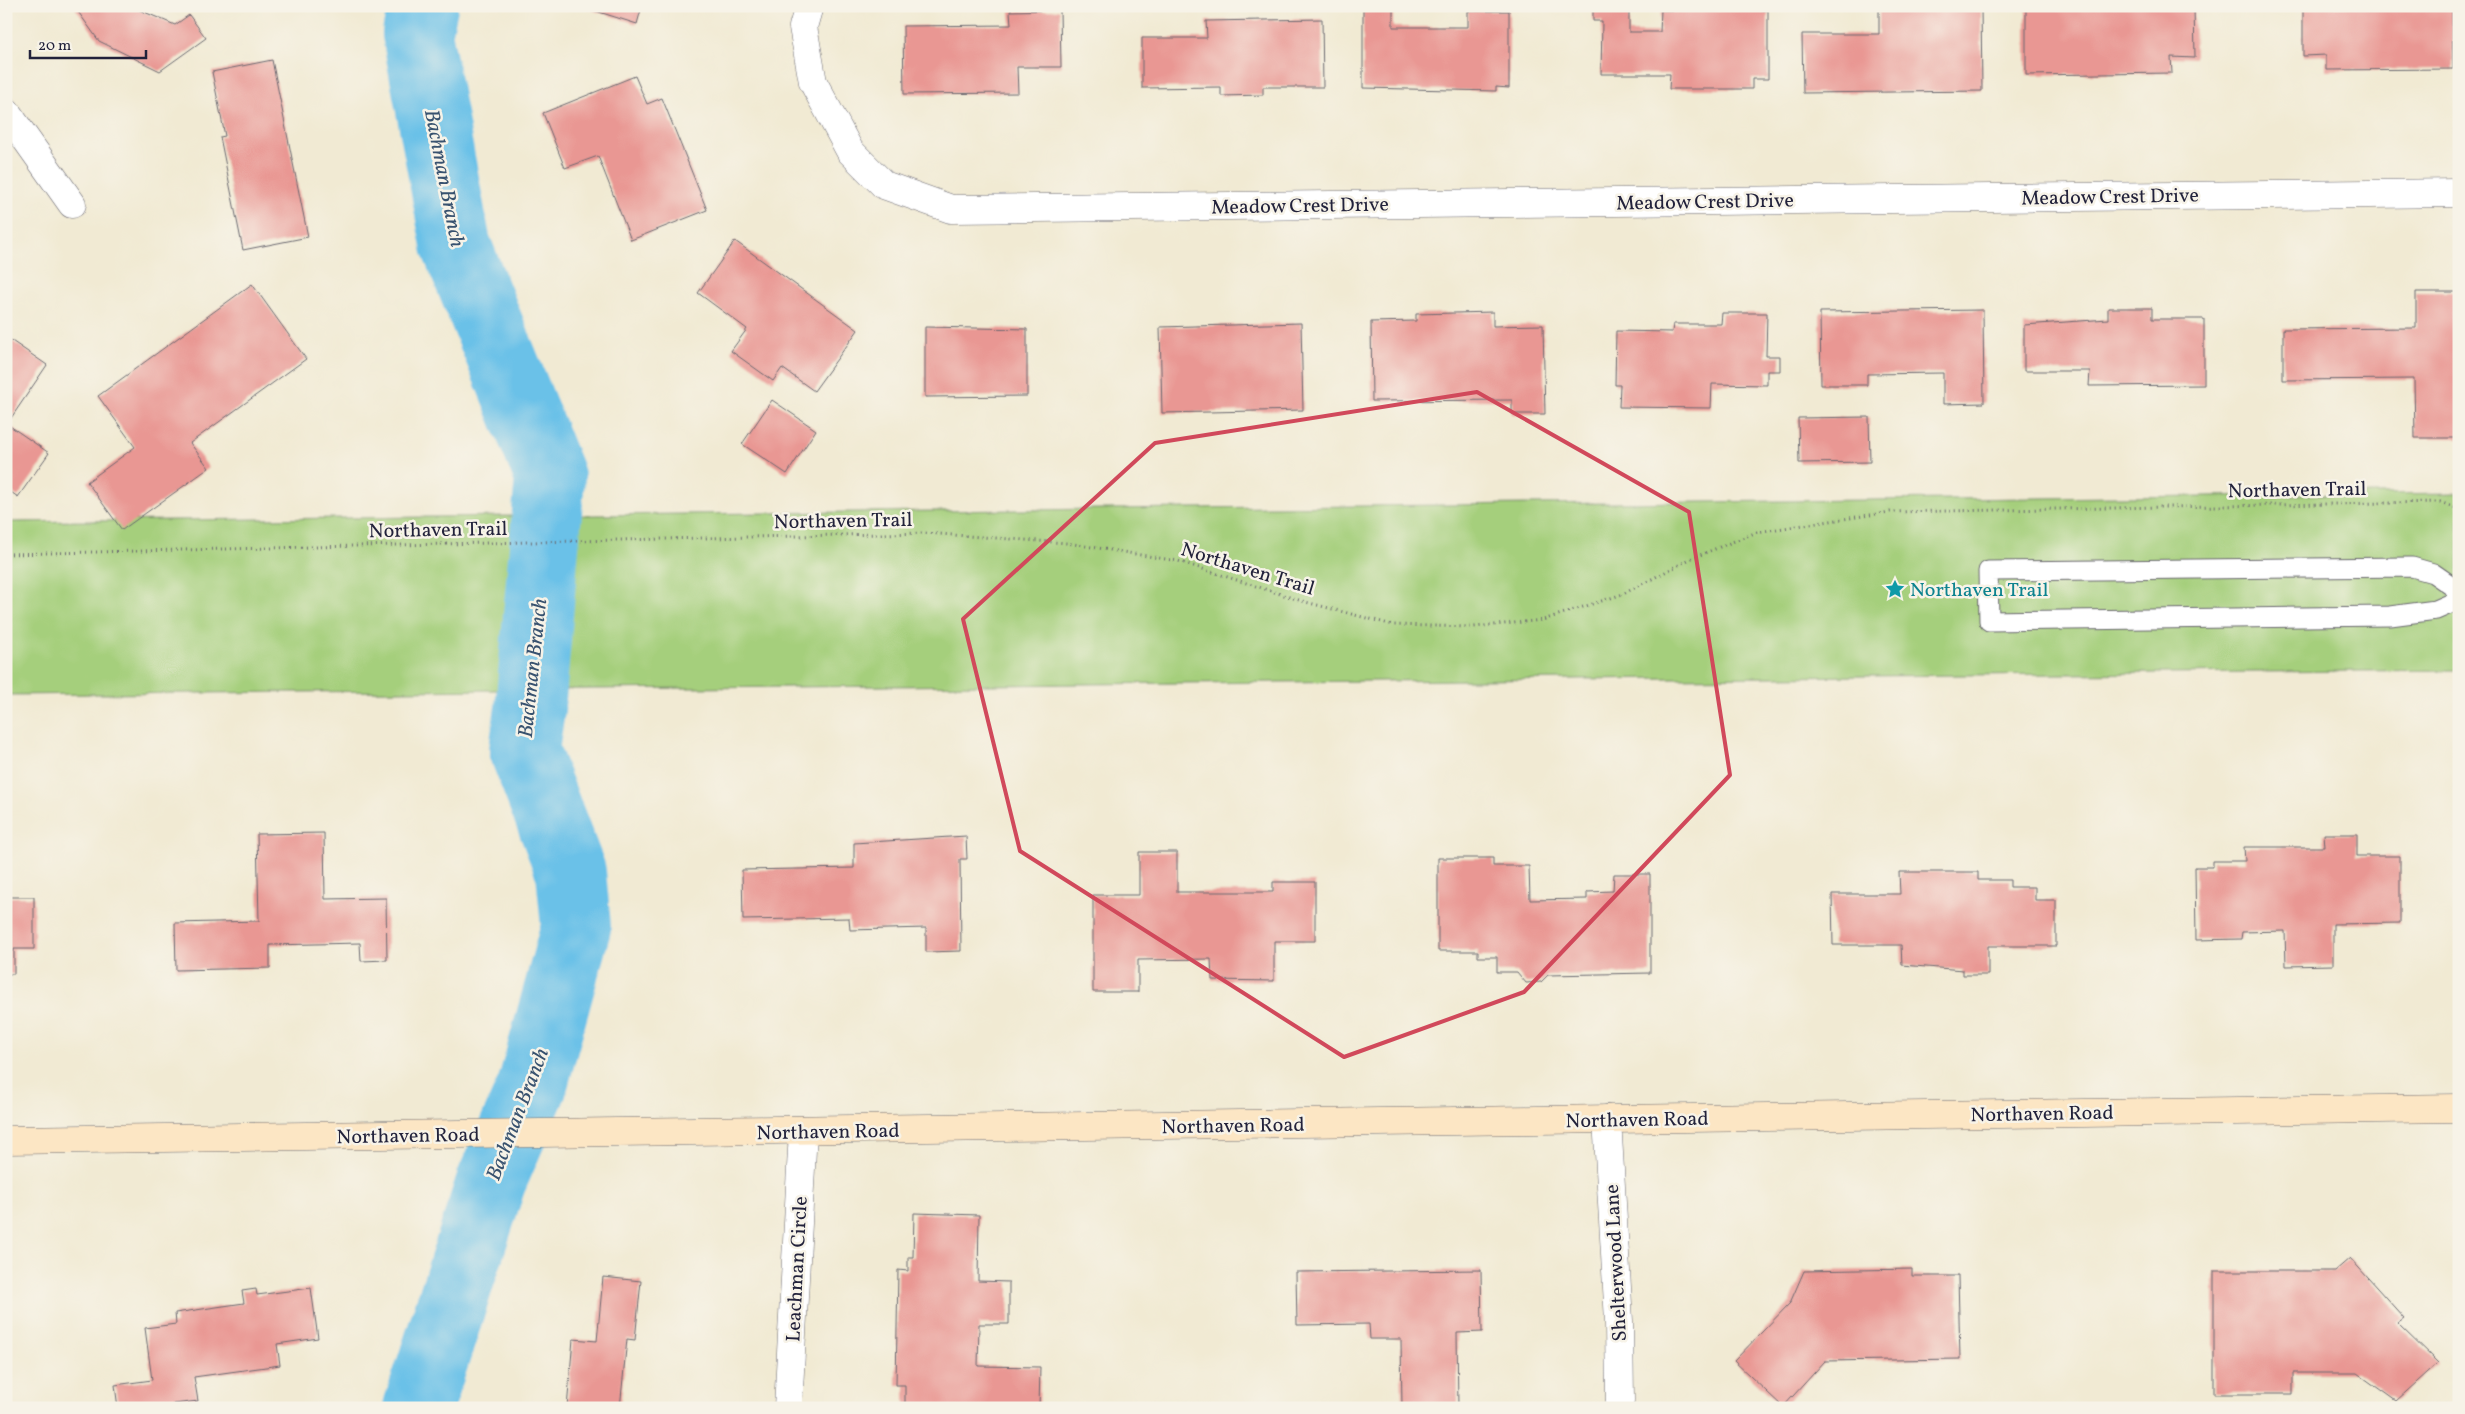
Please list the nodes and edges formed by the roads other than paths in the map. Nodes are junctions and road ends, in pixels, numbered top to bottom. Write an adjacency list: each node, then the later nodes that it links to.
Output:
1 (809, 6): 3 (street, Meadow Crest Drive)
2 (6, 110): 4 (street)
3 (2459, 192)
4 (72, 204)
5 (2459, 591): 6 (lane)
6 (2459, 600)
7 (2459, 1108): 8 (street, Northaven Road)
8 (1607, 1119): 9 (street, Northaven Road); 12 (street, Shelterwood Lane)
9 (803, 1131): 10 (street, Northaven Road); 11 (street, Leachman Circle)
10 (6, 1140)
11 (788, 1408)
12 (1618, 1408)

